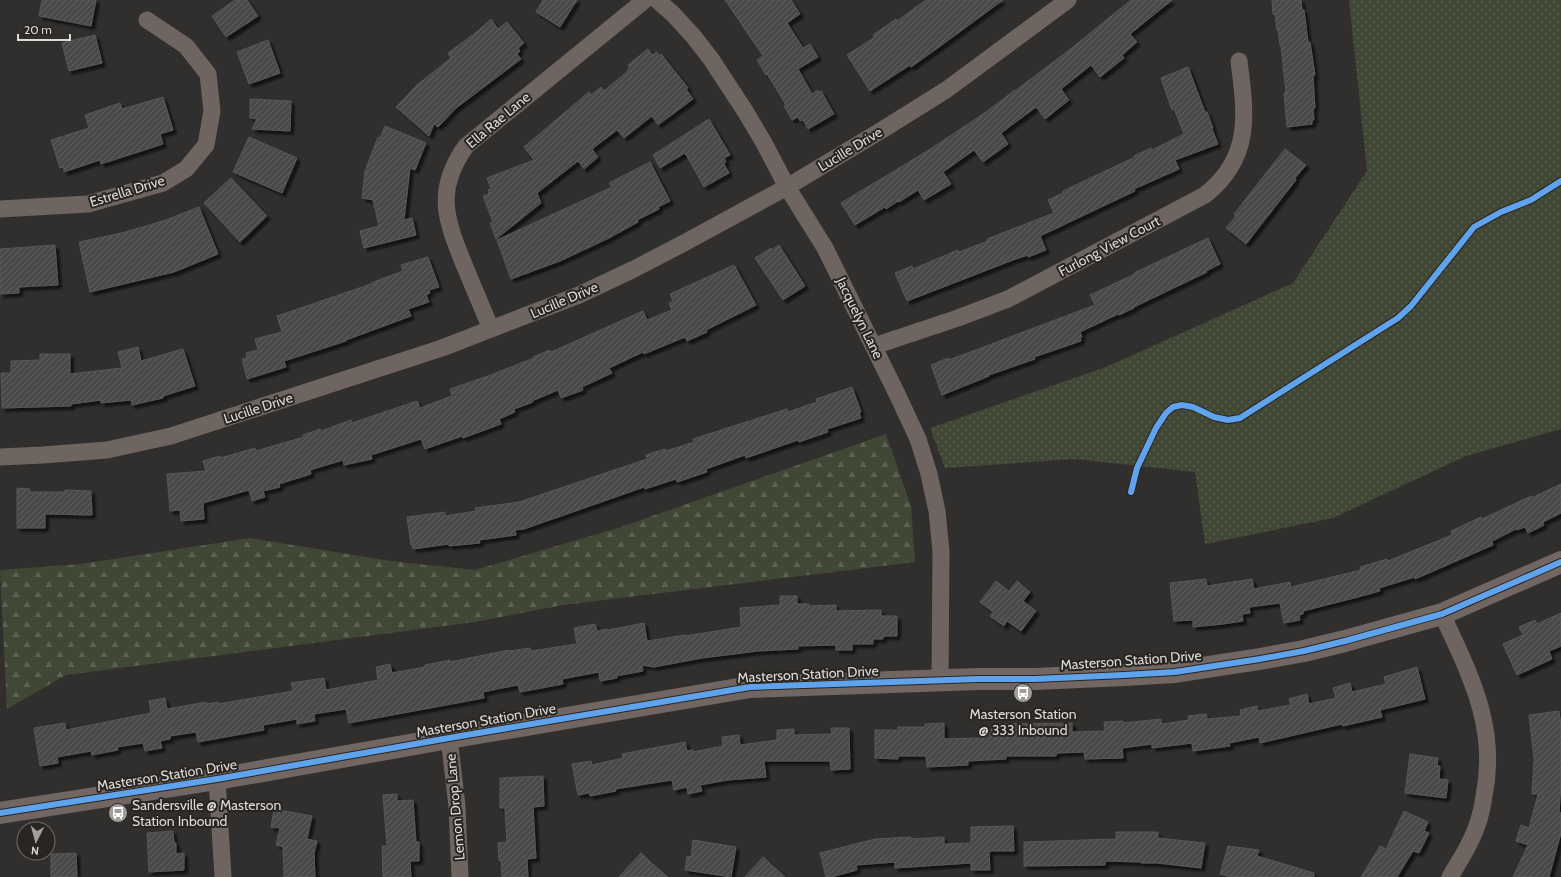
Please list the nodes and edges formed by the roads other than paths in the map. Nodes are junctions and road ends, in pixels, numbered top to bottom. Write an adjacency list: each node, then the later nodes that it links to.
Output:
1 (645, 0): 8 (street, Ella Rae Lane)
2 (657, 0): 6 (street, Jacquelyn Lane)
3 (1068, 0): 6 (street, Lucille Drive)
4 (147, 20): 7 (street, Estrella Drive)
5 (1239, 61): 9 (street, Furlong View Court)
6 (787, 187): 8 (street, Lucille Drive); 9 (street, Jacquelyn Lane)
7 (0, 209)
8 (491, 329): 10 (street, Lucille Drive)
9 (874, 346): 13 (street, Jacquelyn Lane)
10 (0, 457)
11 (1561, 562): 12 (street, Masterson Station Drive)
12 (1442, 614): 13 (street, Masterson Station Drive); 19 (street)
13 (940, 680): 14 (street, Masterson Station Drive)
14 (449, 738): 15 (street, Masterson Station Drive); 18 (street, Lemon Drop Lane)
15 (217, 779): 16 (street, Masterson Station Drive); 17 (street)
16 (0, 813)
17 (224, 877)
18 (460, 877)
19 (1450, 877)

